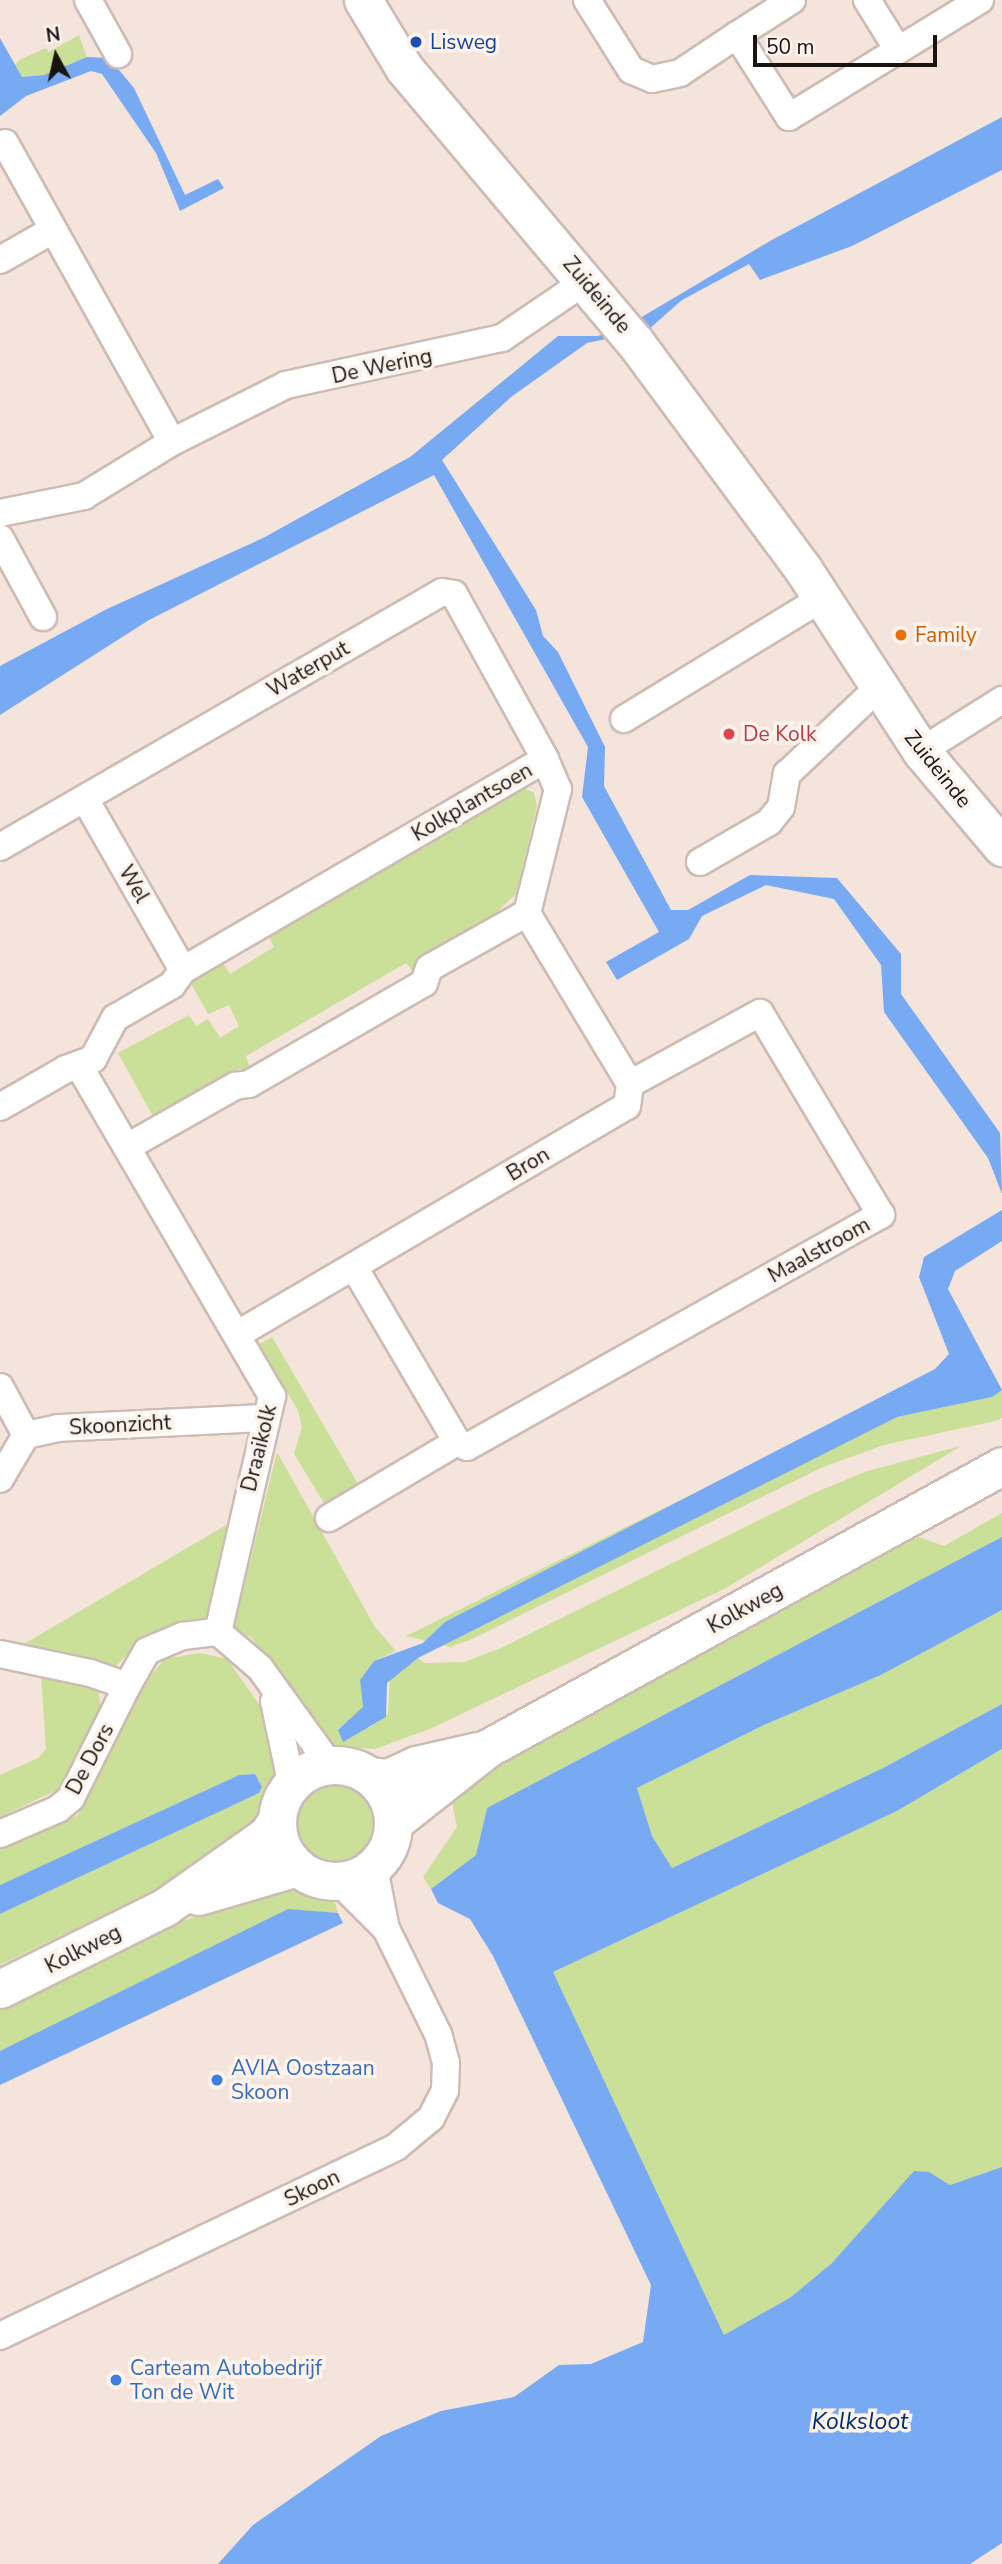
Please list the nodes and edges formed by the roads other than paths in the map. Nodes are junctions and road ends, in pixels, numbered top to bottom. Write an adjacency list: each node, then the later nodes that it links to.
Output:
1 (88, 0): 9 (street)
2 (363, 0): 13 (street, Zuideinde)
3 (587, 0): 7 (street)
4 (792, 0): 7 (street)
5 (867, 0): 8 (street)
6 (980, 0): 8 (street)
7 (737, 35): 8 (street)
8 (898, 50)
9 (118, 54)
10 (5, 143): 11 (street)
11 (51, 231): 12 (street); 14 (street)
12 (0, 260)
13 (586, 281): 14 (street, De Wering); 17 (street, Zuideinde)
14 (172, 442): 15 (street, De Wering)
15 (0, 513)
16 (0, 538): 18 (street)
17 (822, 598): 19 (street, Zuideinde); 21 (street)
18 (43, 617)
19 (877, 689): 22 (street, Zuideinde); 27 (street)
20 (1002, 700): 22 (street)
21 (624, 719)
22 (921, 751): 26 (street, Zuideinde)
23 (545, 759): 24 (street, Waterput); 28 (street, Kolkplantsoen); 29 (street, Kolkplantsoen)
24 (85, 799): 25 (street, Waterput); 29 (street, Wel)
25 (0, 847)
26 (1002, 847)
27 (700, 862)
28 (527, 913): 31 (street); 33 (street)
29 (183, 970): 30 (street)
30 (80, 1067): 32 (street); 33 (street, Draaikolk)
31 (630, 1084): 34 (street, Bron); 39 (street, Maalstroom)
32 (0, 1107)
33 (129, 1146): 35 (street, Draaikolk)
34 (354, 1266): 35 (street, Bron); 39 (street)
35 (238, 1334): 37 (street, Draaikolk)
36 (0, 1387): 38 (street)
37 (266, 1418): 38 (street, Skoonzicht); 43 (street, Draaikolk)
38 (26, 1435): 41 (street)
39 (457, 1442): 42 (street, Maalstroom)
40 (1002, 1466): 47 (street, Kolkweg)
41 (0, 1479)
42 (329, 1518)
43 (218, 1632): 45 (street); 46 (street)
44 (0, 1654): 46 (street)
45 (270, 1682): 48 (street); 50 (street)
46 (127, 1686): 53 (street, De Dors)
47 (488, 1748): 49 (street, Kolkweg); 51 (street, Kolkweg)
48 (330, 1765): 49 (street); 50 (street)
49 (371, 1776): 51 (street)
50 (291, 1782): 52 (street)
51 (394, 1822): 55 (street)
52 (275, 1823): 54 (street); 57 (street, Kolkweg)
53 (0, 1834)
54 (297, 1867): 56 (street); 57 (street, Kolkweg)
55 (374, 1868): 56 (street); 58 (street, Skoon)
56 (339, 1882): 58 (street, Skoon)
57 (166, 1906): 59 (street, Kolkweg)
58 (386, 1929): 60 (street, Skoon)
59 (0, 1989)
60 (0, 2336)

